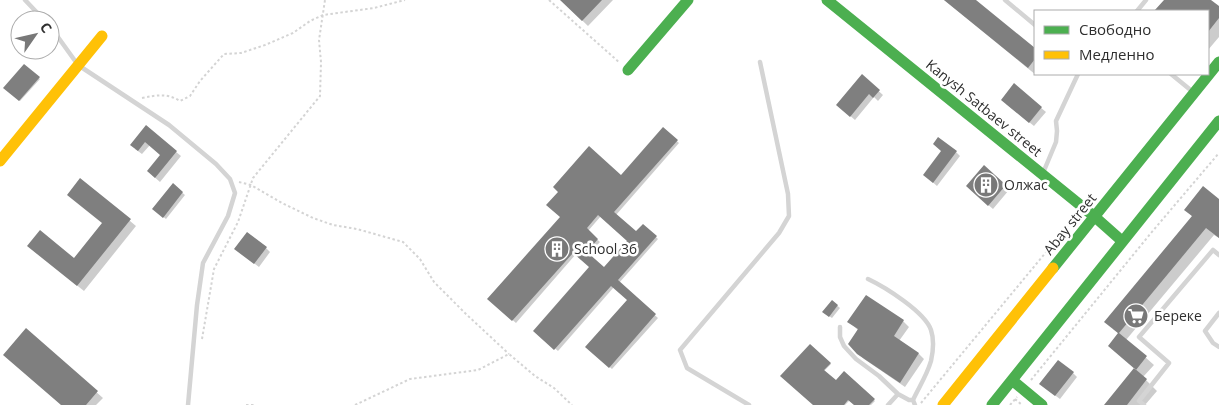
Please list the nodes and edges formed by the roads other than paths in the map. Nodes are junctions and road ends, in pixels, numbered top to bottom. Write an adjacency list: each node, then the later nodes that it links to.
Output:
1 (26, 0): 5 (lane)
2 (688, 0): 12 (main road)
3 (827, 0): 20 (main road, Kanysh Satbaev street)
4 (1005, 0): 6 (lane)
5 (35, 10)
6 (1034, 24)
7 (102, 36): 11 (main road)
8 (60, 40): 11 (lane)
9 (760, 62): 32 (lane)
10 (1219, 62): 13 (main road, Abay street)
11 (78, 65): 19 (main road); 31 (lane)
12 (628, 70)
13 (1209, 74)
14 (1078, 75): 20 (lane)
15 (1172, 75): 17 (lane)
16 (1209, 75): 17 (main road, Abay street)
17 (1194, 93): 21 (main road, Abay street)
18 (1219, 121): 22 (main road)
19 (0, 161)
20 (1042, 175): 21 (main road, Kanysh Satbaev street)
21 (1095, 217): 22 (main road, Kanysh Satbaev street); 34 (main road, Abay street)
22 (1122, 241): 28 (main road)
23 (1219, 255): 37 (lane)
24 (868, 280): 30 (lane)
25 (1219, 313): 27 (lane)
26 (840, 327): 29 (lane)
27 (1219, 347)
28 (1012, 380): 35 (main road); 36 (main road)
29 (898, 394): 30 (lane); 33 (lane)
30 (914, 403)
31 (188, 405)
32 (749, 405)
33 (888, 405)
34 (943, 405)
35 (992, 405)
36 (1042, 405)
37 (1144, 405)

